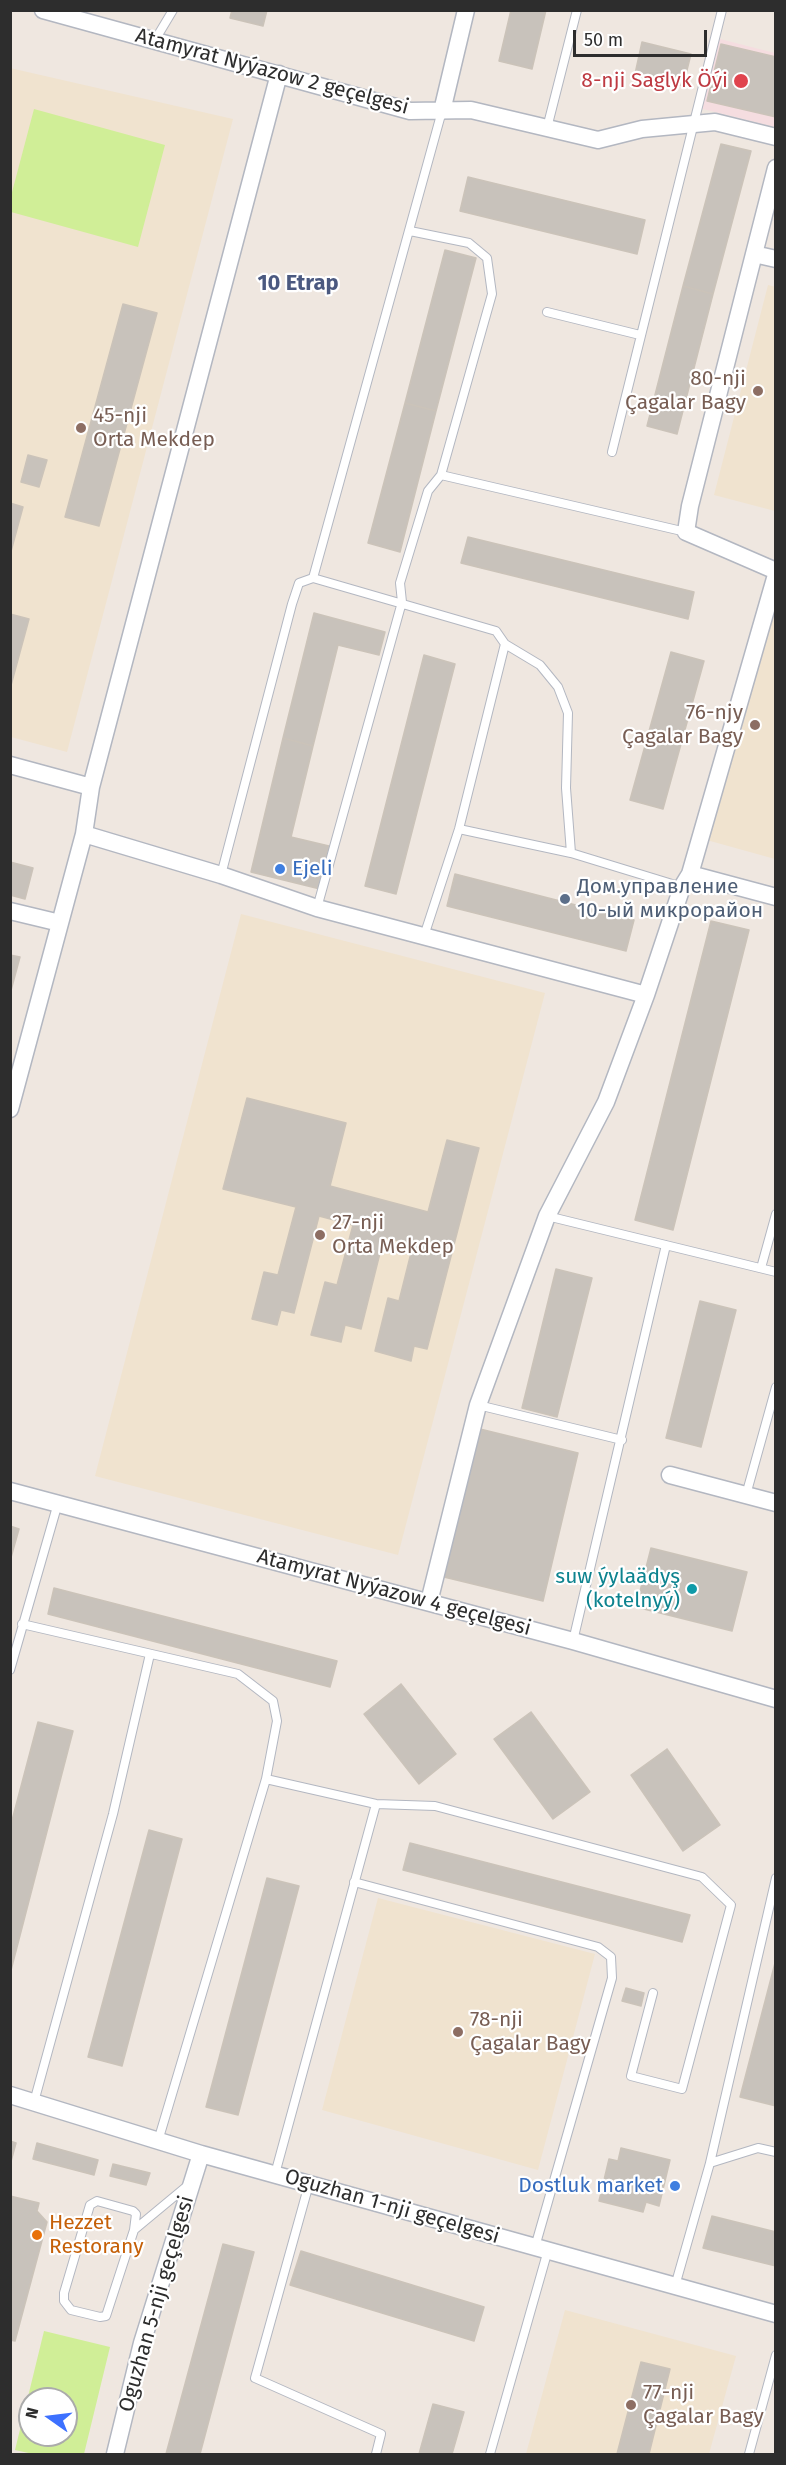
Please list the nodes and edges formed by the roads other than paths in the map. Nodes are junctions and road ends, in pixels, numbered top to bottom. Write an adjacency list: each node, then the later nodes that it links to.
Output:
1 (44, 10): 6 (street, Atamyrat Nyýazow 2 geçelgesi)
2 (173, 10): 6 (lane)
3 (466, 10): 8 (street)
4 (577, 10): 10 (lane)
5 (722, 10): 9 (lane)
6 (155, 40): 7 (street, Atamyrat Nyýazow 2 geçelgesi)
7 (279, 74): 8 (street, Atamyrat Nyýazow 2 geçelgesi); 26 (street)
8 (442, 111): 10 (street, Atamyrat Nyýazow 2 geçelgesi); 13 (lane)
9 (693, 123): 10 (street, Atamyrat Nyýazow 2 geçelgesi); 11 (street, Atamyrat Nyýazow 2 geçelgesi); 17 (lane)
10 (547, 128)
11 (776, 137)
12 (776, 168): 14 (street)
13 (410, 231): 19 (lane); 22 (lane)
14 (754, 254): 15 (street); 20 (street)
15 (776, 259)
16 (547, 312): 17 (lane)
17 (640, 334): 18 (lane)
18 (612, 452)
19 (441, 475): 20 (lane); 23 (lane)
20 (686, 532): 21 (street)
21 (776, 573): 31 (street)
22 (313, 578): 23 (lane); 30 (lane)
23 (402, 602): 24 (lane); 33 (lane)
24 (505, 644): 27 (lane); 29 (lane)
25 (10, 765): 26 (street)
26 (91, 787): 28 (street)
27 (459, 829): 29 (lane); 36 (lane)
28 (84, 834): 30 (street); 35 (street)
29 (571, 853): 31 (lane)
30 (221, 875): 33 (street)
31 (686, 880): 32 (street); 37 (street)
32 (776, 897)
33 (316, 908): 36 (street)
34 (10, 911): 35 (street)
35 (60, 923): 38 (street)
36 (424, 936): 37 (street)
37 (646, 995): 40 (street)
38 (10, 1109)
39 (776, 1214): 42 (lane)
40 (547, 1216): 41 (lane); 45 (street)
41 (666, 1245): 42 (lane); 46 (lane)
42 (761, 1268): 43 (lane)
43 (776, 1272)
44 (776, 1386): 49 (lane)
45 (478, 1405): 46 (lane); 52 (street)
46 (622, 1440): 54 (lane)
47 (670, 1475): 49 (street)
48 (10, 1491): 50 (street, Atamyrat Nyýazow 4 geçelgesi)
49 (746, 1496): 51 (street)
50 (58, 1503): 52 (street, Atamyrat Nyýazow 4 geçelgesi); 53 (lane)
51 (776, 1503)
52 (429, 1602): 54 (street, Atamyrat Nyýazow 4 geçelgesi)
53 (22, 1624): 55 (lane); 56 (lane)
54 (573, 1641): 57 (street, Atamyrat Nyýazow 4 geçelgesi)
55 (150, 1654): 58 (lane); 64 (lane)
56 (10, 1670)
57 (776, 1699)
58 (266, 1779): 59 (lane); 65 (lane)
59 (376, 1804): 61 (lane); 62 (lane)
60 (776, 1878): 68 (lane)
61 (354, 1882): 69 (lane); 73 (lane)
62 (653, 1993)
63 (10, 2095): 64 (street, Oguzhan 1-nji geçelgesi)
64 (34, 2102): 65 (street, Oguzhan 1-nji geçelgesi)
65 (158, 2140): 67 (street, Oguzhan 1-nji geçelgesi)
66 (776, 2152): 68 (lane)
67 (201, 2154): 69 (street, Oguzhan 1-nji geçelgesi); 70 (street, Oguzhan 5-nji geçelgesi)
68 (710, 2163): 74 (lane)
69 (274, 2174): 71 (street, Oguzhan 1-nji geçelgesi)
70 (192, 2182): 72 (lane); 77 (street, Oguzhan 5-nji geçelgesi)
71 (309, 2184): 73 (street, Oguzhan 1-nji geçelgesi); 78 (lane)
72 (134, 2230): 72 (lane)
73 (542, 2249): 74 (street, Oguzhan 1-nji geçelgesi); 79 (lane)
74 (675, 2286): 75 (street, Oguzhan 1-nji geçelgesi)
75 (776, 2314)
76 (776, 2355): 80 (lane)
77 (115, 2454)
78 (376, 2454)
79 (490, 2454)
80 (749, 2454)

